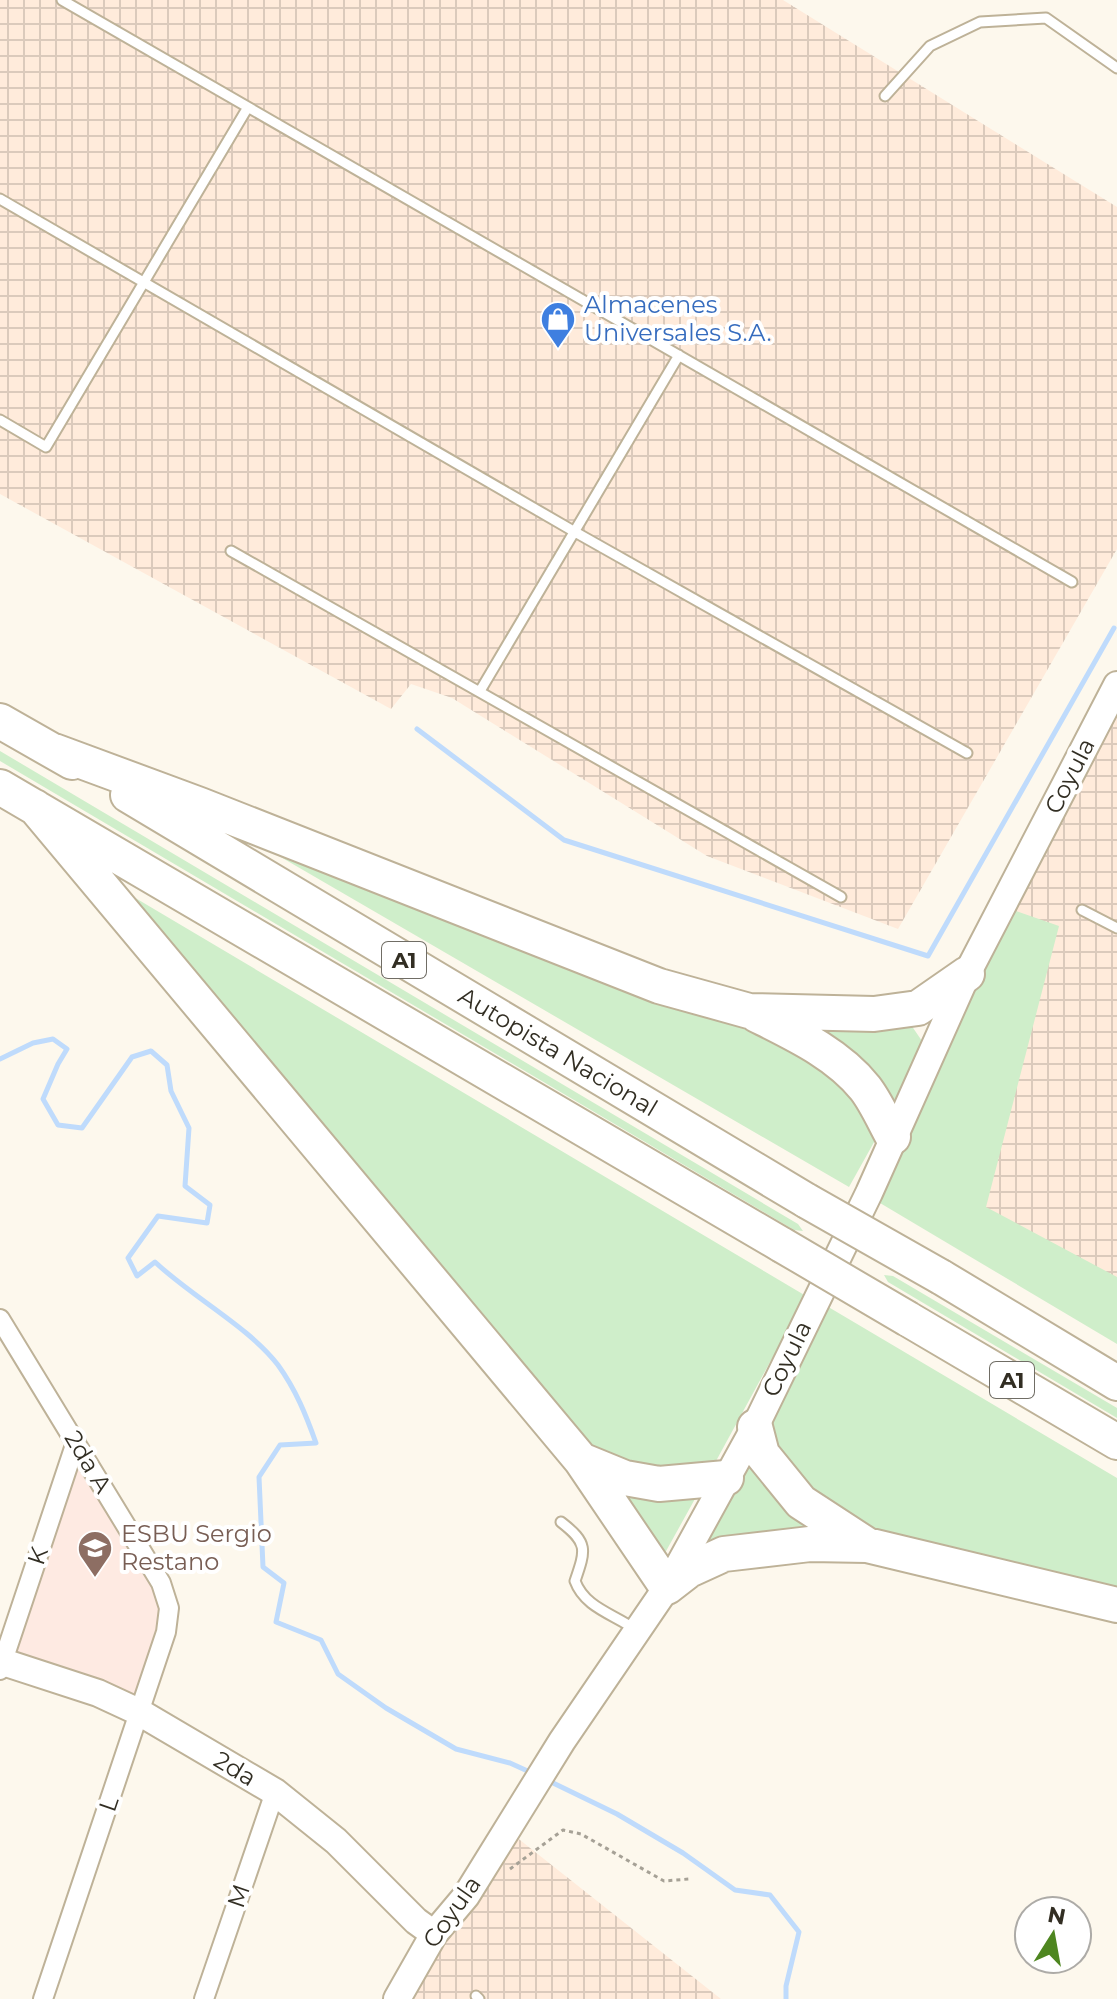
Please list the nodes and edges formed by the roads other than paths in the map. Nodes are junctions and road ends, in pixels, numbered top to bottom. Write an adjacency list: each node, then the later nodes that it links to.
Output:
1 (62, 0): 4 (lane)
2 (1117, 68): 3 (lane)
3 (885, 96)
4 (248, 107): 6 (lane); 7 (lane)
5 (0, 199): 6 (lane)
6 (143, 282): 8 (lane); 9 (lane)
7 (679, 355): 9 (lane); 11 (lane)
8 (0, 420)
9 (575, 532): 13 (lane); 16 (lane)
10 (231, 551): 13 (lane)
11 (1072, 582)
12 (1117, 685): 22 (street, Coyula)
13 (480, 691): 19 (lane)
14 (0, 721): 15 (highway, Autopista Nacional / A1)
15 (54, 751): 23 (highway); 26 (highway, Autopista Nacional / A1, bridge)
16 (967, 753)
17 (0, 787): 18 (highway, A1)
18 (35, 807): 29 (highway, A1, bridge); 30 (highway)
19 (841, 897)
20 (1082, 910): 21 (lane)
21 (1117, 928)
22 (967, 974): 23 (highway); 24 (street, Coyula)
23 (749, 1011): 24 (highway)
24 (893, 1137): 27 (street, Coyula)
25 (0, 1319): 28 (street, 2da A)
26 (1117, 1383)
27 (755, 1427): 31 (street, Coyula); 33 (highway)
28 (76, 1442): 36 (street, 2da A); 38 (street, K)
29 (1117, 1442)
30 (581, 1460): 31 (highway); 34 (highway)
31 (726, 1478): 34 (street, Coyula)
32 (561, 1522): 37 (lane)
33 (867, 1545): 34 (highway); 35 (highway)
34 (667, 1587): 37 (street, Coyula)
35 (1117, 1605)
36 (169, 1608): 39 (street, L)
37 (636, 1630): 41 (street, Coyula)
38 (1, 1665): 39 (street, 2da)
39 (139, 1712): 40 (street, 2da); 42 (street, L)
40 (275, 1792): 41 (street, 2da); 43 (street, M)
41 (434, 1934): 44 (street, Coyula)
42 (43, 1999)
43 (204, 1999)
44 (397, 1999)

